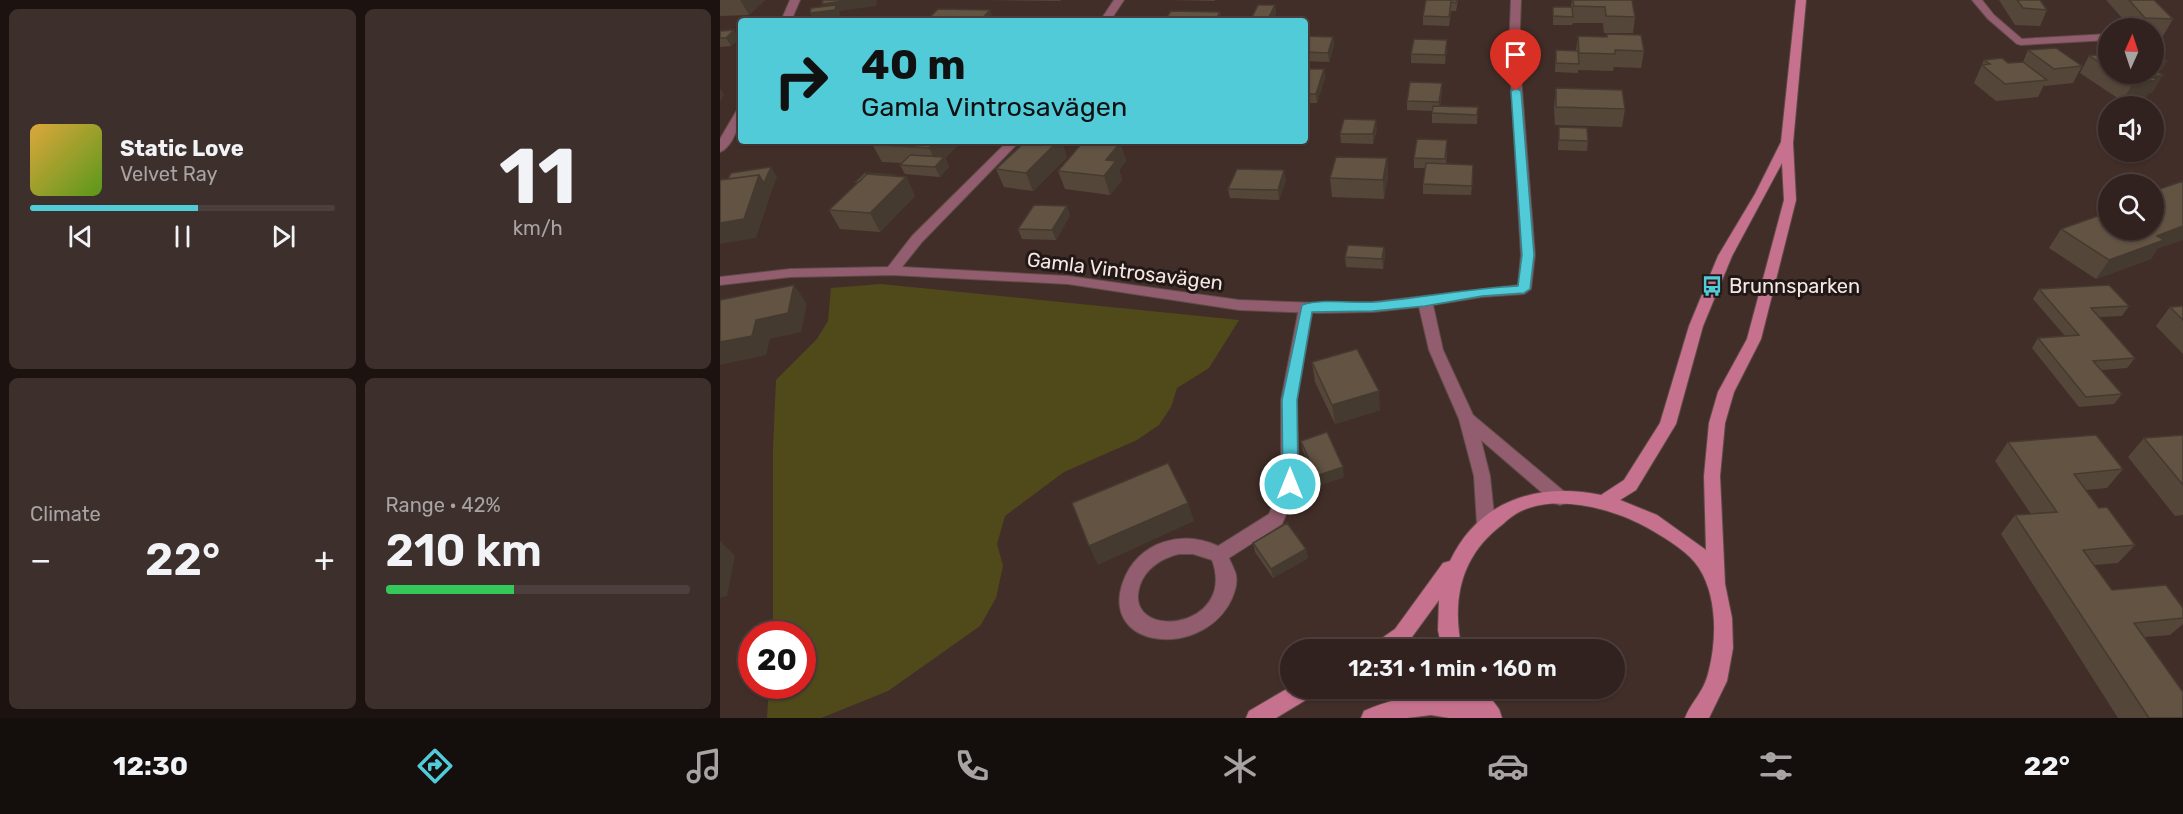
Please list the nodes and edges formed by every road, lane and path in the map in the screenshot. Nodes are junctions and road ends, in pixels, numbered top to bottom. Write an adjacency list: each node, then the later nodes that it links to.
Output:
1 (795, 0): 6 (street)
2 (1119, 0): 7 (street)
3 (1516, 0): 15 (street, Gamla Vintrosavägen)
4 (1801, 0): 10 (main road)
5 (1977, 0): 8 (street)
6 (787, 18)
7 (1106, 18)
8 (2098, 38)
9 (738, 117): 12 (street)
10 (1787, 143): 19 (main road); 23 (main road)
11 (1011, 144): 13 (street)
12 (720, 149)
13 (892, 271): 14 (street, Gamla Vintrosavägen); 16 (street, Gamla Vintrosavägen)
14 (720, 281)
15 (1425, 302): 16 (street, Gamla Vintrosavägen); 17 (street)
16 (1306, 308): 22 (street)
17 (1467, 419): 18 (street); 20 (street)
18 (1560, 498): 19 (main road); 20 (main road)
19 (1604, 502): 23 (main road)
20 (1486, 524): 21 (main road)
21 (1464, 549): 24 (main road); 25 (main road)
22 (1219, 555): 22 (street)
23 (1716, 583): 31 (main road)
24 (1397, 639)
25 (1449, 639)
26 (1288, 699): 29 (main road)
27 (1478, 699): 28 (main road)
28 (1492, 716): 30 (main road)
29 (1256, 718)
30 (1371, 718)
31 (1695, 718)

